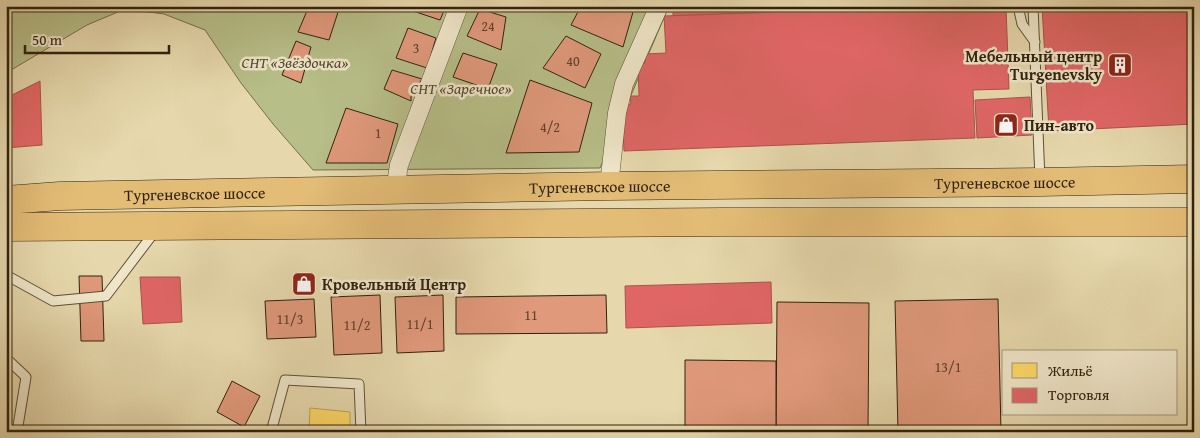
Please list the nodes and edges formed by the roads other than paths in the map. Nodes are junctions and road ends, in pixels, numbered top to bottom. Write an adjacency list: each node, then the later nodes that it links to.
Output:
1 (459, 6): 6 (street)
2 (659, 6): 9 (street)
3 (1018, 6): 5 (lane)
4 (1033, 6): 5 (lane)
5 (1035, 43): 8 (lane)
6 (397, 178): 9 (highway, Тургеневское шоссе); 10 (highway, Тургеневское шоссе)
7 (1194, 179): 8 (highway, Тургеневское шоссе)
8 (1040, 182): 9 (highway, Тургеневское шоссе)
9 (609, 186)
10 (6, 200)
11 (1194, 222): 12 (highway, Тургеневское шоссе)
12 (159, 226): 13 (highway, Тургеневское шоссе); 14 (lane)
13 (6, 227)
14 (6, 275)
15 (6, 358): 16 (lane)
16 (17, 432)
17 (271, 432): 18 (lane)
18 (360, 432)

